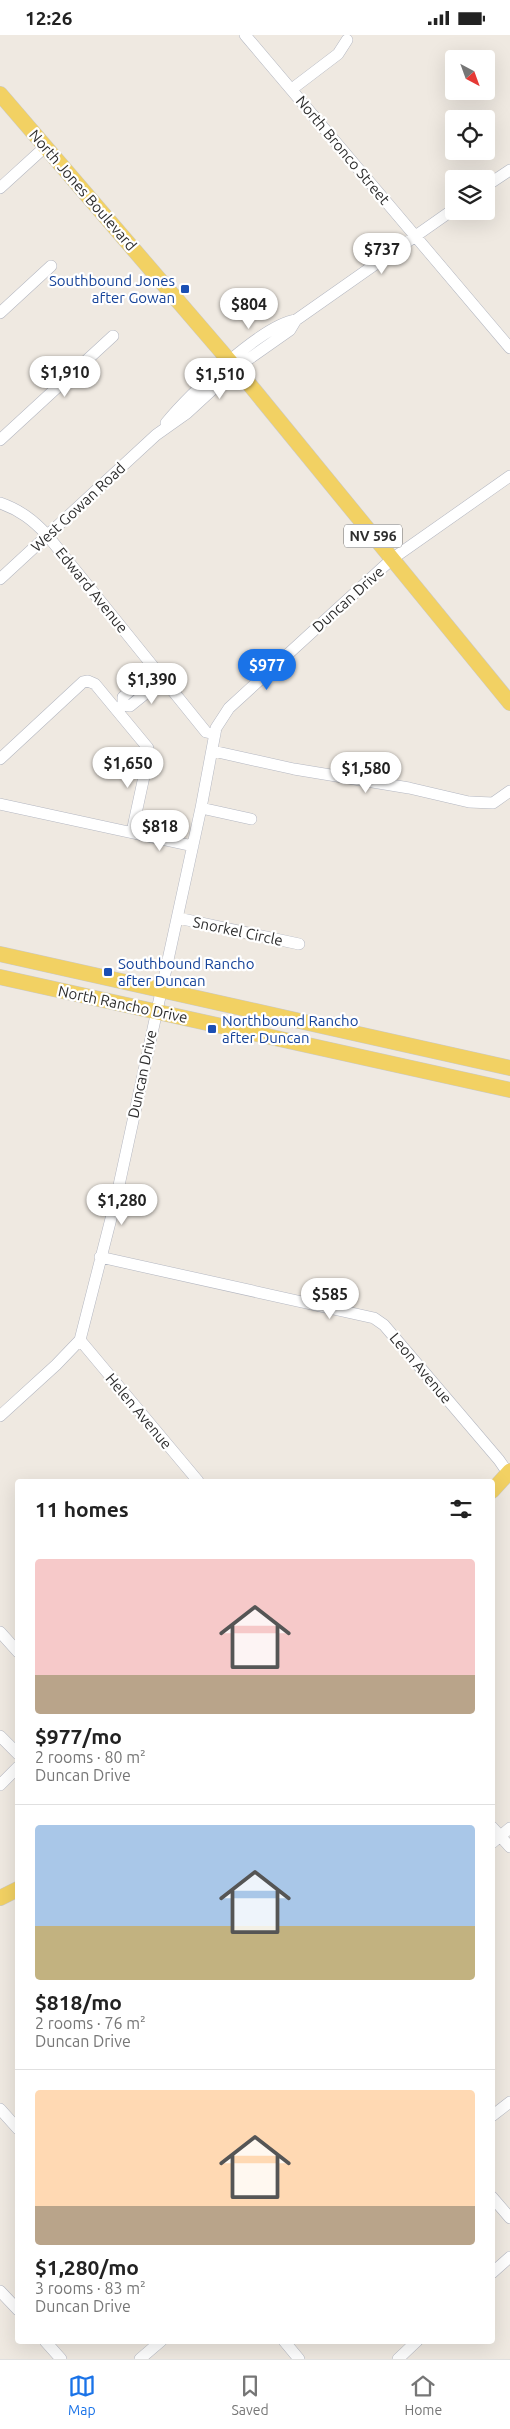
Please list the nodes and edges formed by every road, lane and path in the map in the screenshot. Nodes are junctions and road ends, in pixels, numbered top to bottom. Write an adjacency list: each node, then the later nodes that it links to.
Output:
1 (245, 35): 3 (street, North Bronco Street)
2 (347, 40): 3 (street, North Bronco Street)
3 (292, 89): 10 (street, North Bronco Street)
4 (0, 94): 5 (main road, North Jones Boulevard / NV 596)
5 (45, 147): 8 (street); 15 (main road, North Jones Boulevard / NV 596)
6 (510, 170): 7 (street)
7 (495, 180)
8 (0, 188)
9 (445, 215): 10 (street, West Gowan Road)
10 (415, 236): 14 (street, North Bronco Street); 15 (street, West Gowan Road)
11 (51, 266): 12 (street)
12 (0, 313)
13 (113, 336): 16 (street)
14 (510, 348)
15 (232, 364): 19 (street, West Gowan Road); 20 (main road, North Jones Boulevard / NV 596)
16 (0, 440)
17 (510, 476): 20 (street, Duncan Drive)
18 (0, 503): 19 (street, Edward Avenue)
19 (48, 535): 21 (street, West Gowan Road); 22 (street, Edward Avenue)
20 (392, 559): 23 (main road, North Jones Boulevard / NV 596); 25 (street, Duncan Drive)
21 (0, 579)
22 (158, 676): 24 (street); 25 (street, Edward Avenue)
23 (510, 703)
24 (121, 708): 27 (street); 32 (street)
25 (215, 734): 26 (street, Duncan Drive)
26 (213, 751): 28 (street); 30 (street, Duncan Drive)
27 (0, 759)
28 (510, 791)
29 (0, 805): 32 (street)
30 (201, 808): 31 (street); 33 (street, Duncan Drive)
31 (251, 819)
32 (132, 832): 33 (street)
33 (193, 846): 34 (street, Duncan Drive)
34 (178, 918): 35 (street, Snorkel Circle); 38 (street, Duncan Drive)
35 (298, 944)
36 (0, 954): 38 (main road, North Rancho Drive)
37 (0, 977): 39 (main road, North Rancho Drive)
38 (160, 990): 39 (street, Duncan Drive); 40 (main road, North Rancho Drive)
39 (156, 1011): 41 (main road, North Rancho Drive); 42 (street, Duncan Drive)
40 (510, 1068)
41 (510, 1090)
42 (100, 1257): 43 (street, Duncan Drive); 45 (street, Leon Avenue)
43 (80, 1340): 44 (street); 46 (street, Helen Avenue)
44 (0, 1416)
45 (509, 1474): 47 (main road)
46 (196, 1479)
47 (495, 1488)
48 (0, 1632): 49 (street)
49 (15, 1649)
50 (0, 1736): 51 (street)
51 (15, 1751)
52 (15, 1770): 53 (street)
53 (0, 1785)
54 (510, 1828): 55 (street)
55 (497, 1840): 56 (street)
56 (510, 1847)
57 (15, 1890): 58 (main road)
58 (0, 1898)
59 (510, 2102): 61 (street)
60 (0, 2109): 62 (street)
61 (495, 2114)
62 (15, 2126)
63 (495, 2200): 64 (street)
64 (510, 2218)
65 (510, 2257): 66 (street)
66 (495, 2270)
67 (0, 2291): 68 (street)
68 (15, 2307)
69 (48, 2344): 73 (street)
70 (158, 2344): 74 (street)
71 (286, 2344): 75 (street)
72 (414, 2344): 76 (street)
73 (61, 2359)
74 (140, 2359)
75 (299, 2359)
76 (398, 2359)

